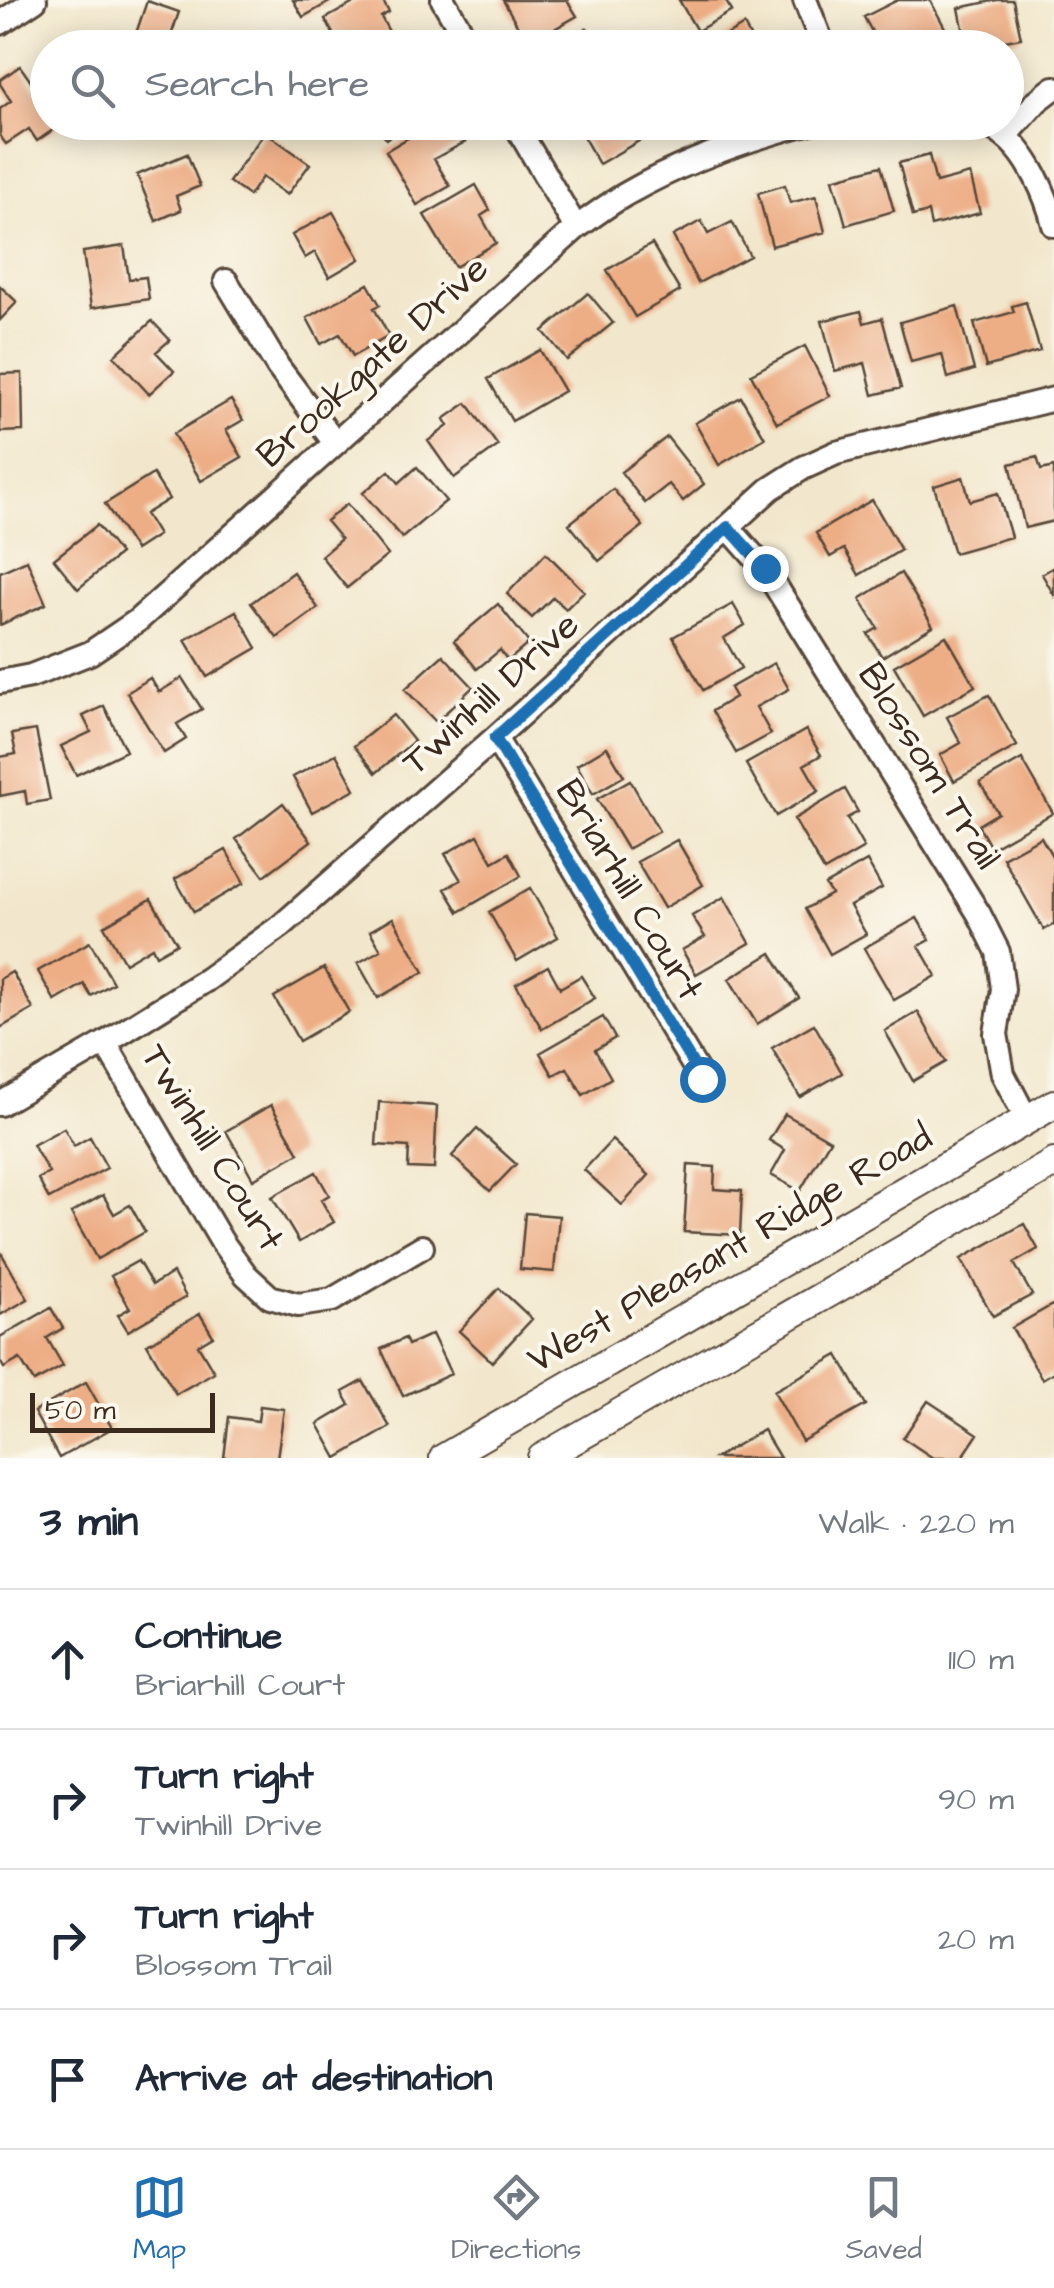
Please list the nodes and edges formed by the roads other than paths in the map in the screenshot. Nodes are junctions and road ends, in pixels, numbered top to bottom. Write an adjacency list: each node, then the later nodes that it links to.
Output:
1 (35, 0): 4 (street)
2 (443, 0): 5 (street)
3 (805, 0): 6 (street)
4 (0, 23)
5 (460, 30)
6 (817, 30)
7 (1054, 88): 8 (street)
8 (1024, 116)
9 (525, 140): 13 (street)
10 (747, 140): 13 (street, Brookgate Drive)
11 (1009, 140): 12 (street)
12 (1054, 225)
13 (576, 228): 16 (street, Brookgate Drive)
14 (226, 280): 16 (street)
15 (1054, 399): 17 (street, Twinhill Drive)
16 (336, 442): 18 (street, Brookgate Drive)
17 (728, 527): 19 (street, Twinhill Drive); 24 (street, Blossom Trail)
18 (0, 682)
19 (495, 738): 20 (street, Twinhill Drive); 21 (street, Briarhill Court)
20 (106, 1043): 22 (street, Twinhill Drive); 26 (street, Twinhill Court)
21 (702, 1079)
22 (0, 1104)
23 (1054, 1104): 24 (street, West Pleasant Ridge Road)
24 (1026, 1120): 27 (street, West Pleasant Ridge Road)
25 (1053, 1166): 28 (street)
26 (422, 1247)
27 (444, 1458)
28 (542, 1458)

